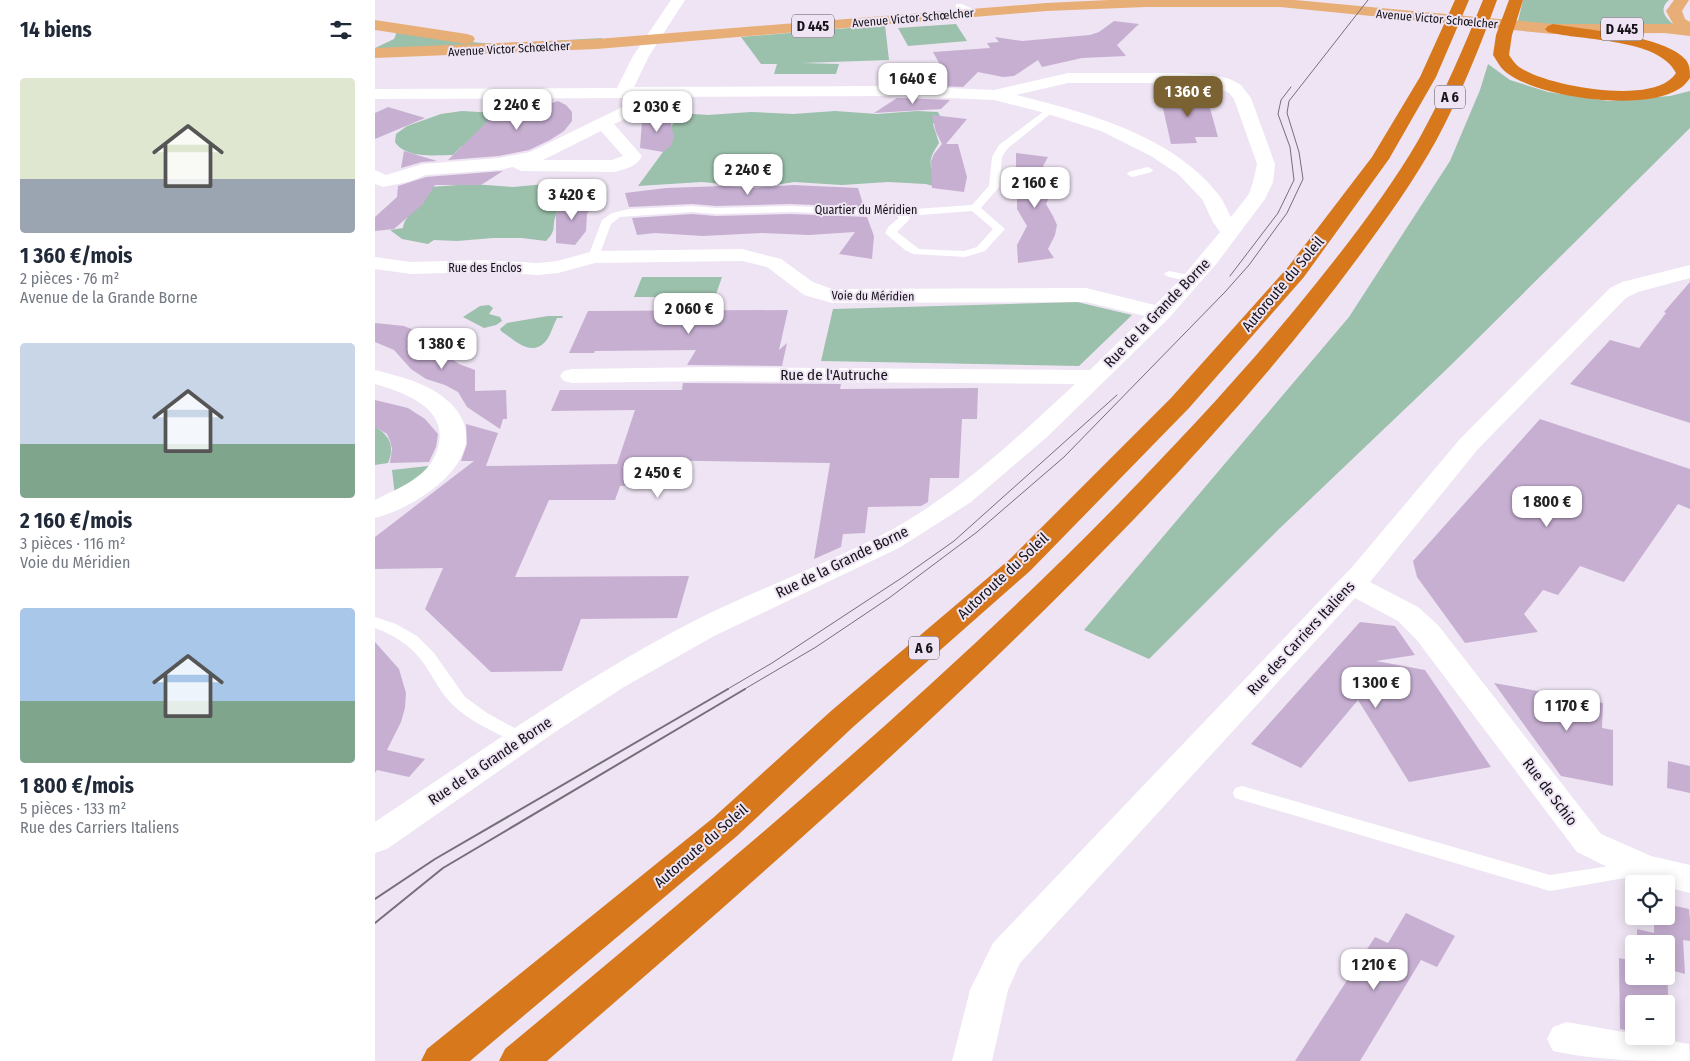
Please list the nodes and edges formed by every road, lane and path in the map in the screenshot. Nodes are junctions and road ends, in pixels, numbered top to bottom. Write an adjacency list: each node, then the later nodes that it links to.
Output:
1 (678, 0): 14 (street)
2 (1027, 0): 8 (main road, Avenue Victor Schœlcher / D 445)
3 (1396, 0): 10 (main road)
4 (1462, 0): 49 (highway, Autoroute du Soleil / A 6)
5 (1490, 0): 50 (highway, A 6)
6 (1516, 0): 12 (highway)
7 (1683, 0): 13 (main road)
8 (959, 6): 9 (lane); 14 (main road, Avenue Victor Schœlcher / D 445)
9 (975, 12): 10 (main road, Avenue Victor Schœlcher / D 445); 14 (main road, Avenue Victor Schœlcher / D 445)
10 (1407, 16): 12 (main road, Avenue Victor Schœlcher / D 445)
11 (375, 25): 14 (main road, Avenue Victor Schœlcher / D 445); 15 (main road)
12 (1553, 29): 13 (main road, Avenue Victor Schœlcher / D 445)
13 (1690, 30)
14 (654, 36): 16 (main road, Avenue Victor Schœlcher / D 445); 18 (street)
15 (375, 44)
16 (375, 53)
17 (586, 92): 18 (street); 21 (street); 25 (street)
18 (623, 92): 19 (street)
19 (660, 92): 22 (street); 25 (street)
20 (375, 94): 21 (street)
21 (401, 94): 24 (street)
22 (995, 95): 23 (street); 32 (street, Rue de la Grande Borne)
23 (1051, 108): 30 (lane); 32 (street)
24 (375, 109)
25 (607, 121): 26 (street); 26 (street)
26 (499, 164): 29 (street)
27 (1148, 170): 28 (lane)
28 (1132, 174)
29 (375, 176)
30 (975, 208): 31 (lane, Quartier du Méridien); 31 (lane)
31 (900, 212): 33 (lane, Quartier du Méridien)
32 (1231, 232): 36 (street, Rue de la Grande Borne)
33 (594, 257): 34 (street, Rue des Enclos); 36 (street, Voie du Méridien)
34 (375, 263)
35 (1690, 271): 41 (street, Rue des Carriers Italiens)
36 (1161, 313): 39 (street, Rue de la Grande Borne)
37 (571, 376): 39 (street, Rue de l'Autruche)
38 (375, 377): 40 (street)
39 (1096, 377): 43 (street, Rue de la Grande Borne)
40 (375, 510)
41 (1352, 584): 46 (street, Rue de Schio); 51 (street, Rue des Carriers Italiens)
42 (375, 622): 43 (lane)
43 (521, 739): 45 (street, Rue de la Grande Borne)
44 (1242, 793): 46 (lane)
45 (375, 840)
46 (1643, 868): 47 (street, Rue de Schio)
47 (1690, 879)
48 (1567, 1039): 52 (street)
49 (441, 1061)
50 (519, 1061)
51 (973, 1061)
52 (1689, 1061)

